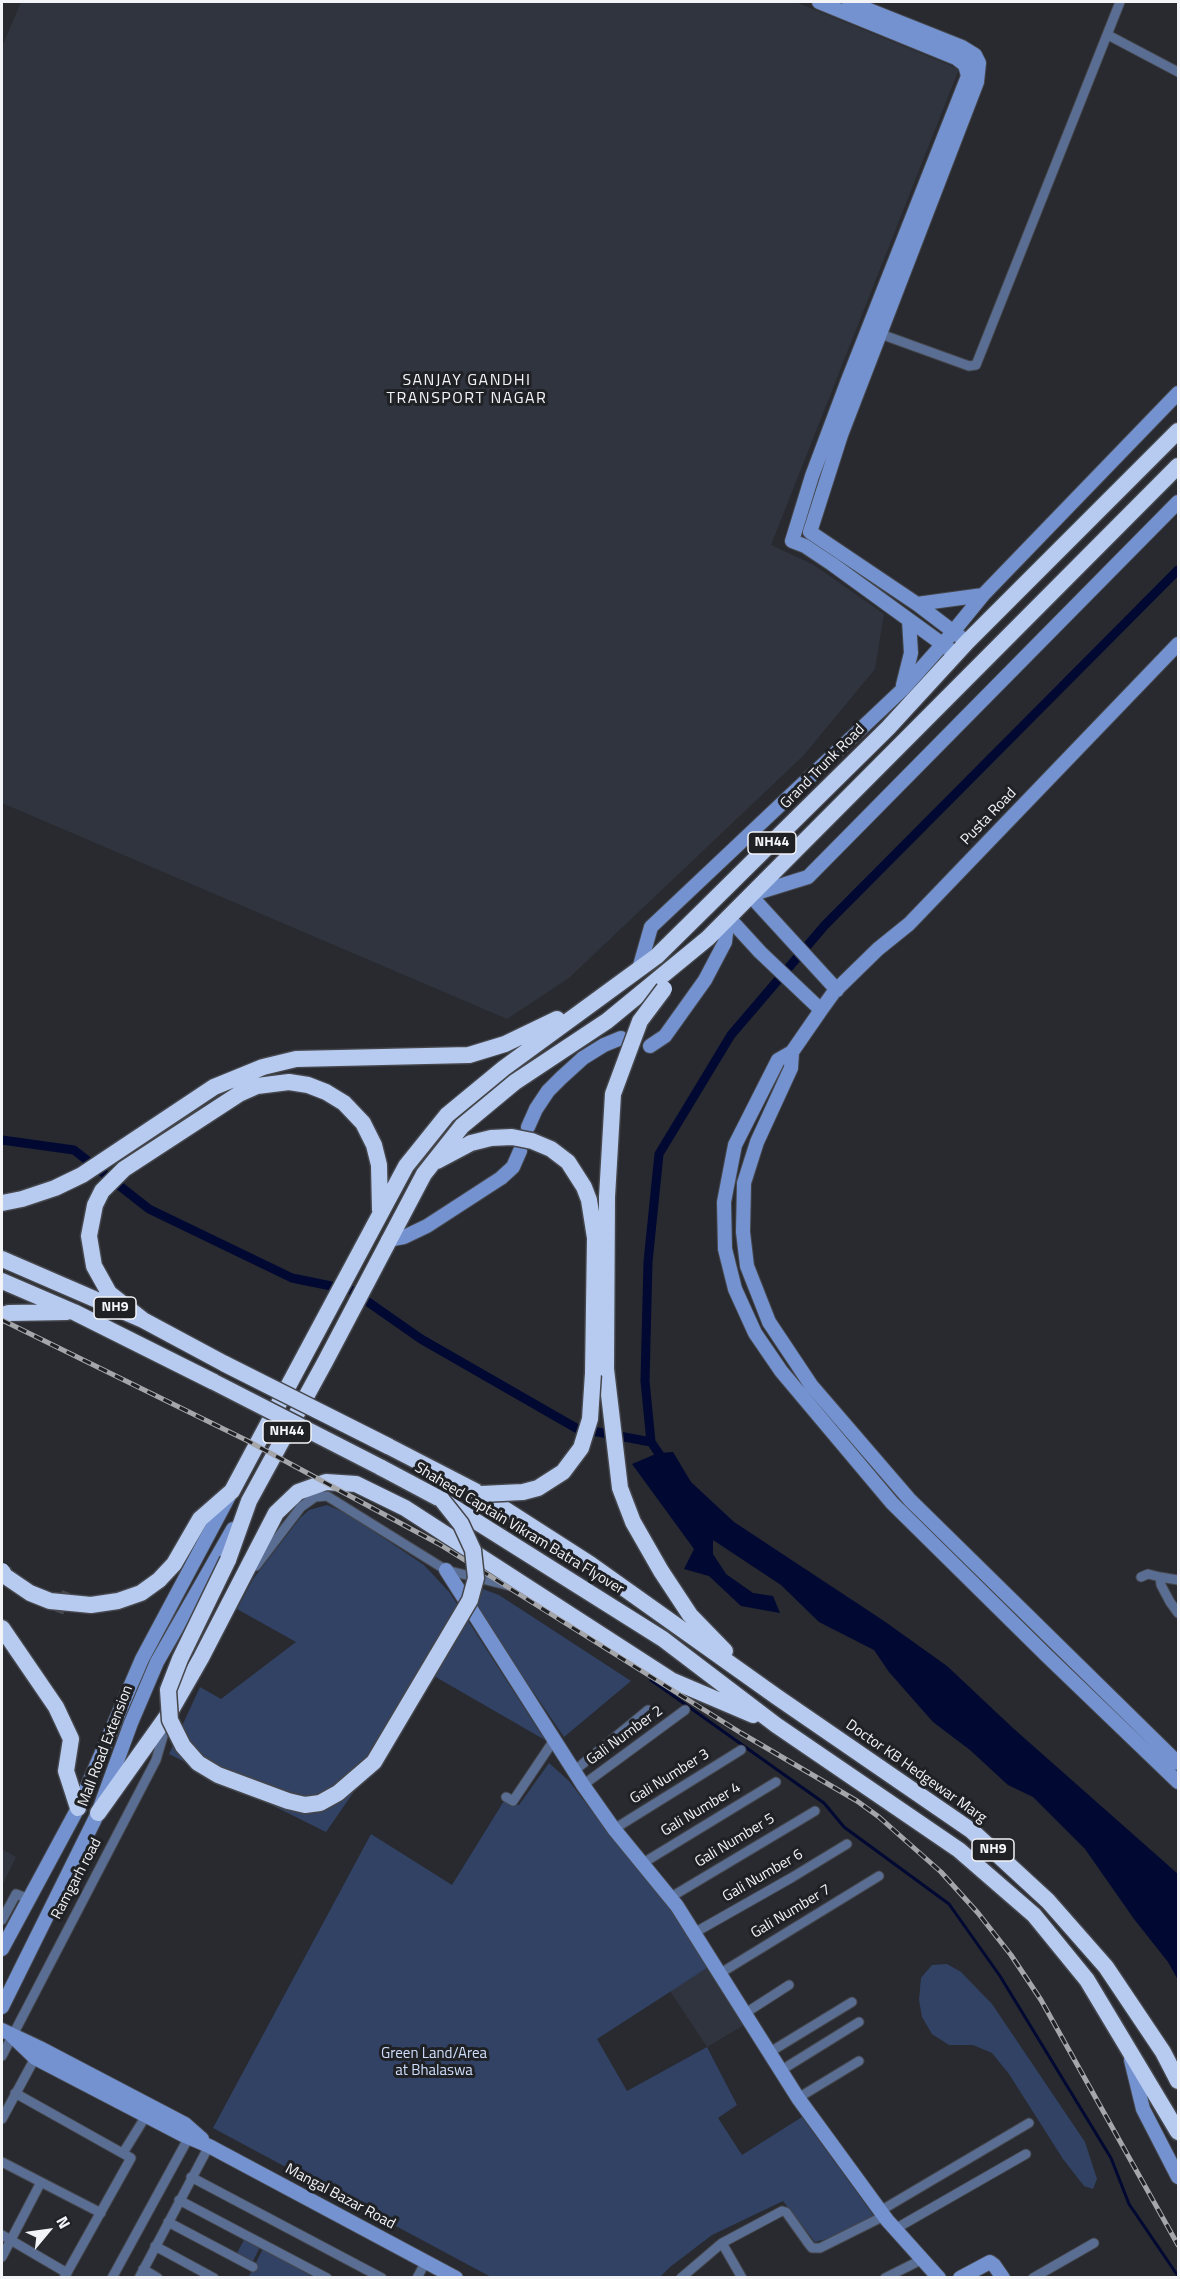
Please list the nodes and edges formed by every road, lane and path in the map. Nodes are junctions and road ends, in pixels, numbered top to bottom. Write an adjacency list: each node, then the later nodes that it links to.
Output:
1 (819, 2): 6 (main road)
2 (849, 2): 6 (main road)
3 (1120, 2): 4 (street)
4 (1108, 35): 5 (street); 6 (street)
5 (1179, 72)
6 (874, 332): 11 (main road); 12 (main road)
7 (1179, 393): 14 (main road)
8 (1179, 431): 19 (highway, Grand Trunk Road / NH44)
9 (1179, 466): 21 (highway, NH44)
10 (1179, 502): 21 (main road)
11 (797, 526): 12 (main road); 13 (main road)
12 (810, 532): 13 (main road); 15 (main road)
13 (805, 546): 16 (main road)
14 (983, 595): 15 (main road); 17 (main road)
15 (917, 604): 17 (main road)
16 (909, 620): 19 (main road); 20 (main road)
17 (954, 631): 19 (main road)
18 (1179, 644): 25 (main road, Pusta Road)
19 (955, 647): 20 (main road); 24 (highway, Grand Trunk Road / NH44)
20 (902, 690): 24 (main road)
21 (750, 895): 22 (highway, NH44); 25 (main road)
22 (728, 917): 23 (highway, NH44); 27 (main road); 29 (main road)
23 (694, 950): 33 (highway, NH44); 55 (highway, bridge)
24 (639, 969): 26 (highway, Grand Trunk Road / NH44)
25 (837, 990): 27 (main road, Pusta Road)
26 (595, 1001): 34 (highway); 35 (highway, Grand Trunk Road / NH44)
27 (821, 1010): 30 (main road, Pusta Road)
28 (621, 1038): 31 (main road)
29 (650, 1046)
30 (792, 1052): 62 (main road); 65 (main road)
31 (528, 1126)
32 (520, 1151): 36 (main road)
33 (432, 1164): 36 (highway, NH44); 43 (highway, bridge)
34 (2, 1203)
35 (380, 1216): 41 (highway); 42 (highway, Grand Trunk Road / NH44)
36 (385, 1247): 45 (highway, NH44)
37 (2, 1259): 41 (highway, Shaheed Captain Vikram Batra Flyover / NH9)
38 (2, 1281): 39 (highway, Shaheed Captain Vikram Batra Flyover)
39 (74, 1312): 40 (highway); 44 (highway, Shaheed Captain Vikram Batra Flyover / NH9, bridge)
40 (2, 1315)
41 (143, 1320): 43 (highway, Shaheed Captain Vikram Batra Flyover / NH9, bridge)
42 (232, 1491): 47 (highway, bridge); 68 (main road, Mall Road Extension)
43 (482, 1494): 55 (highway, Shaheed Captain Vikram Batra Flyover)
44 (442, 1500): 45 (highway, bridge); 59 (highway, Shaheed Captain Vikram Batra Flyover)
45 (249, 1501): 70 (main road, Mall Road Extension)
46 (446, 1570): 51 (street); 52 (street); 60 (main road)
47 (2, 1571)
48 (1141, 1577): 49 (street)
49 (1160, 1577): 50 (street); 53 (street)
50 (1179, 1580)
51 (536, 1592): 52 (highway); 59 (highway)
52 (232, 1596): 58 (highway)
53 (1179, 1613)
54 (2, 1629): 68 (highway)
55 (777, 1698): 89 (highway, Doctor KB Hedgewar Marg / NH9)
56 (648, 1710): 63 (street)
57 (685, 1710): 66 (street, Gali Number 2)
58 (170, 1712): 70 (highway); 86 (street, Ramgarh road)
59 (776, 1725): 87 (highway, NH9)
60 (554, 1740): 63 (main road); 67 (street)
61 (741, 1750): 71 (street, Gali Number 3)
62 (1179, 1763)
63 (574, 1771): 66 (main road)
64 (776, 1782): 73 (street, Gali Number 4)
65 (1179, 1782)
66 (583, 1785): 71 (main road)
67 (506, 1797)
68 (78, 1808): 75 (main road, Mall Road Extension)
69 (815, 1811): 76 (street, Gali Number 5)
70 (98, 1813): 83 (main road, Mall Road Extension)
71 (614, 1829): 73 (main road)
72 (847, 1844): 78 (street, Gali Number 6)
73 (643, 1863): 76 (main road)
74 (879, 1876): 80 (street, Gali Number 7)
75 (23, 1897): 77 (street); 79 (main road, Mall Road Extension)
76 (671, 1897): 78 (main road)
77 (2, 1920)
78 (694, 1933): 80 (main road)
79 (2, 1949)
80 (719, 1974): 84 (main road)
81 (789, 1985): 84 (street)
82 (852, 2002): 88 (street)
83 (2, 2007)
84 (744, 2013): 88 (main road)
85 (859, 2022): 94 (street)
86 (7, 2033): 90 (street, Ramgarh road); 91 (main road); 98 (main road)
87 (1127, 2044): 101 (highway, NH9); 108 (main road)
88 (770, 2052): 94 (main road)
89 (1163, 2052): 93 (main road); 95 (highway, Doctor KB Hedgewar Marg)
90 (2, 2056)
91 (35, 2058): 96 (street); 98 (main road)
92 (859, 2061): 97 (street)
93 (1179, 2066)
94 (780, 2071): 97 (main road)
95 (1179, 2080)
96 (15, 2093): 99 (street); 104 (street)
97 (798, 2098): 112 (main road)
98 (149, 2111): 102 (main road); 103 (main road); 104 (street)
99 (2, 2119)
100 (1029, 2123): 112 (street)
101 (1179, 2132)
102 (189, 2138): 103 (main road); 127 (street)
103 (209, 2146): 107 (street); 121 (main road, Mangal Bazar Road)
104 (123, 2153): 111 (street)
105 (1026, 2154): 114 (street)
106 (2, 2162): 109 (street)
107 (191, 2177): 110 (street); 131 (street)
108 (1179, 2177)
109 (40, 2184): 111 (street); 115 (street)
110 (180, 2200): 113 (street); 124 (street)
111 (100, 2213): 125 (street)
112 (882, 2213): 114 (main road); 116 (street)
113 (168, 2222): 118 (street); 122 (street)
114 (895, 2229): 120 (main road)
115 (6, 2238): 119 (street); 125 (street)
116 (722, 2243): 126 (street); 134 (street)
117 (1094, 2243): 139 (street)
118 (155, 2246): 123 (street); 129 (street)
119 (2, 2257)
120 (923, 2259): 135 (street); 136 (main road)
121 (426, 2261): 132 (street); 133 (main road, Mangal Bazar Road)
122 (253, 2267)
123 (141, 2273): 128 (street)
124 (314, 2274): 130 (street)
125 (66, 2275)
126 (684, 2276)
127 (112, 2277)
128 (158, 2277)
129 (214, 2277)
130 (327, 2277)
131 (382, 2277)
132 (417, 2277)
133 (456, 2277)
134 (742, 2277)
135 (885, 2277)
136 (939, 2277)
137 (960, 2277): 138 (main road)
138 (1003, 2277)
139 (1033, 2277)

